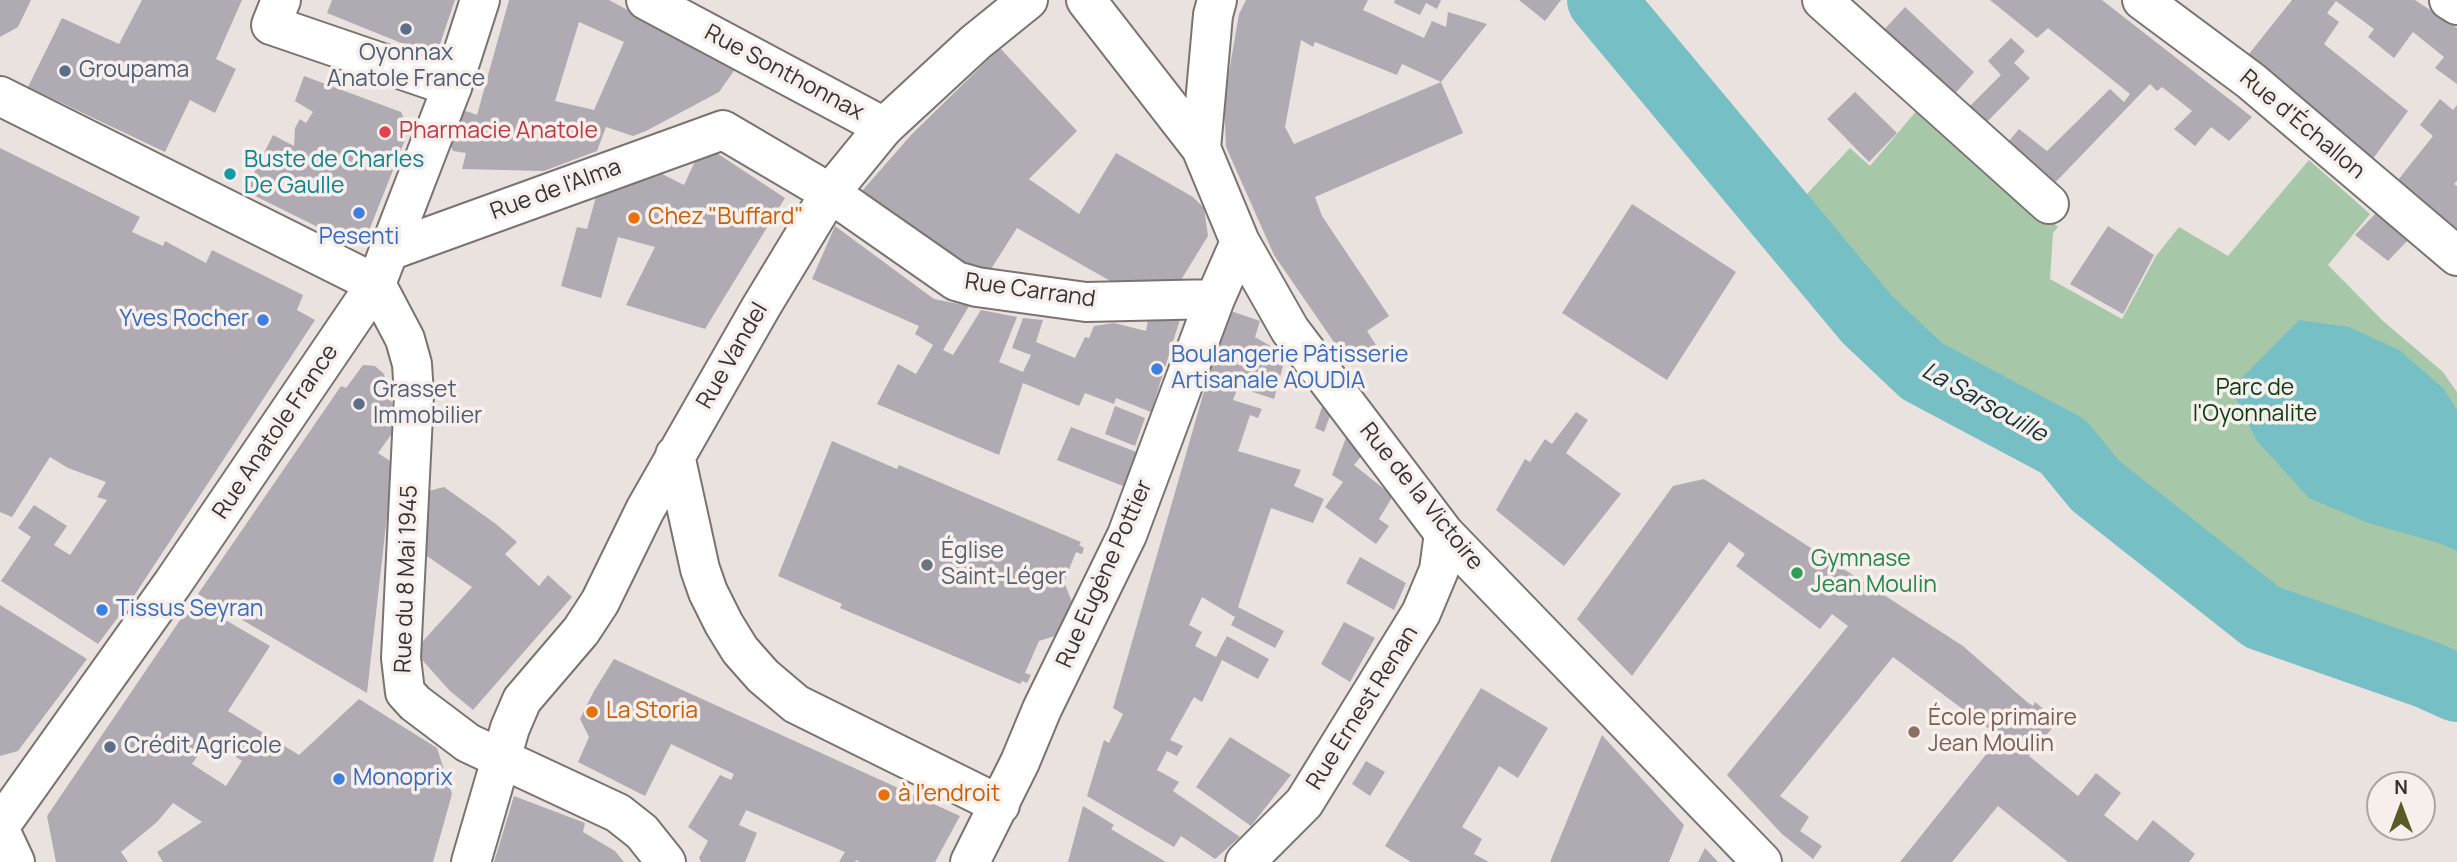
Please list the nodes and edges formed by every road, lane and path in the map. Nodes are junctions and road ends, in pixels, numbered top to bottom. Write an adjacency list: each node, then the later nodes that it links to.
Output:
1 (281, 0): 11 (street)
2 (480, 0): 11 (street, Rue Anatole France)
3 (646, 0): 13 (street, Rue Sonthonnax)
4 (1028, 0): 13 (street, Rue Vandel)
5 (1086, 0): 15 (street, Rue de la Victoire)
6 (1217, 0): 15 (street, Rue de la Victoire)
7 (1822, 0): 17 (street)
8 (2142, 0): 19 (street, Rue d'Échallon)
9 (2449, 0): 10 (street)
10 (2457, 5)
11 (452, 87): 20 (street, Rue Anatole France)
12 (0, 96): 20 (street)
13 (884, 127): 16 (street, Rue Vandel)
14 (723, 130): 16 (street, Rue Carrand); 20 (street, Rue de l'Alma)
15 (1202, 148): 18 (street, Rue de la Victoire)
16 (830, 193): 21 (street, Rue Carrand); 22 (street, Rue Vandel)
17 (2049, 204)
18 (1240, 242): 21 (street, Rue Eugène Pottier); 23 (street, Rue de la Victoire)
19 (2457, 256)
20 (382, 267): 24 (street, Rue du 8 Mai 1945); 26 (street, Rue Anatole France)
21 (1215, 299): 25 (street, Rue Eugène Pottier)
22 (675, 454): 24 (street, Rue Vandel); 25 (street)
23 (1444, 533): 31 (street, Rue Ernest Renan); 32 (street, Rue de la Victoire)
24 (500, 758): 28 (street, Rue Vandel); 29 (street, Rue du 8 Mai 1945)
25 (1000, 805): 30 (street, Rue Eugène Pottier)
26 (0, 828): 27 (street)
27 (15, 862)
28 (471, 862)
29 (666, 862)
30 (970, 862)
31 (1245, 862)
32 (1762, 862)

